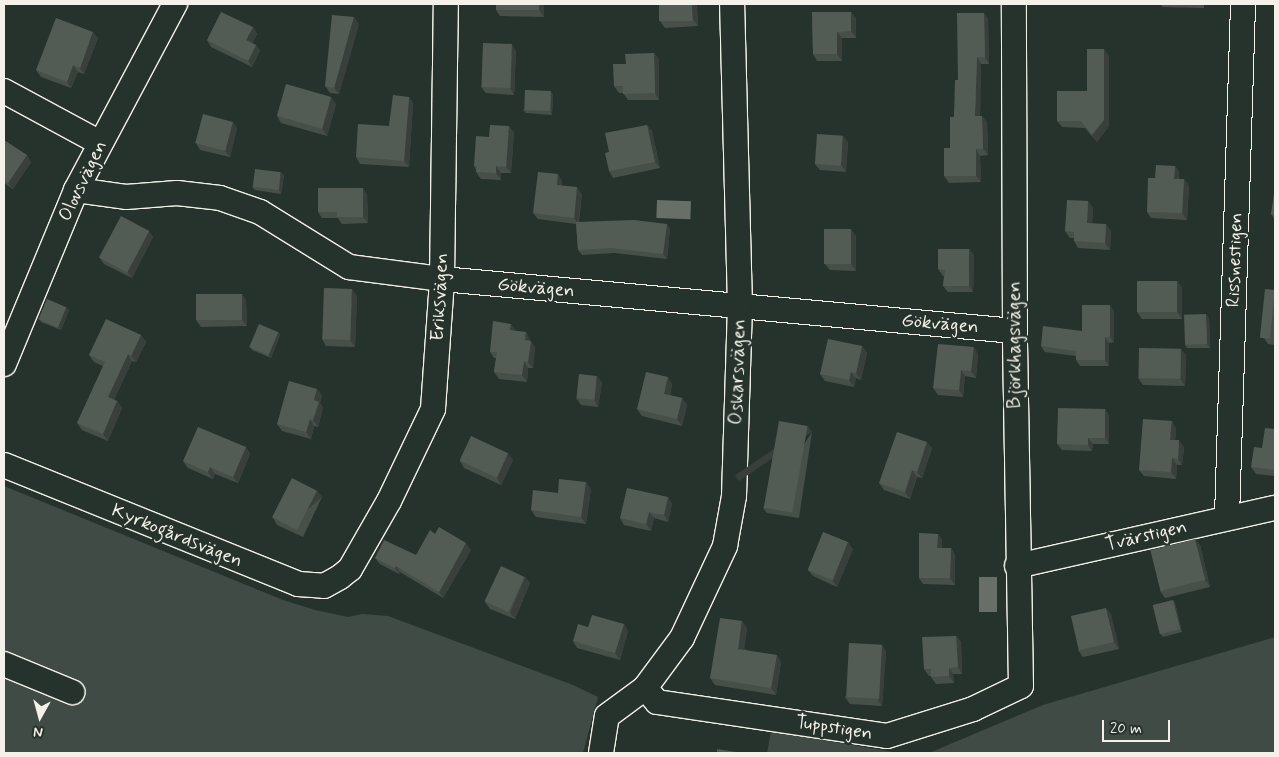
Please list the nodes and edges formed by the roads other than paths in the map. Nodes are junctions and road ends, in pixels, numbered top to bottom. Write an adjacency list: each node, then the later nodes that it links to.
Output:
1 (175, 4): 7 (street, Olovsvägen)
2 (446, 4): 9 (street, Eriksvägen)
3 (732, 4): 10 (street, Oskarsvägen)
4 (1014, 4): 12 (street, Björkhagsvägen)
5 (1243, 4): 16 (street, Rissnestigen)
6 (4, 91): 7 (street)
7 (100, 143): 8 (street, Olovsvägen)
8 (76, 190): 9 (street, Gökvägen); 11 (street, Olovsvägen)
9 (442, 279): 10 (street, Gökvägen); 18 (street, Eriksvägen)
10 (740, 306): 12 (street, Gökvägen); 21 (street, Oskarsvägen)
11 (13, 314): 13 (street, Olovsvägen)
12 (1015, 331): 17 (street, Björkhagsvägen)
13 (4, 364)
14 (4, 465): 18 (street, Kyrkogårdsvägen)
15 (1275, 508): 16 (street, Tvärstigen)
16 (1227, 517): 17 (street, Tvärstigen)
17 (1018, 566): 20 (street, Björkhagsvägen)
18 (350, 569)
19 (4, 664): 22 (street)
20 (1021, 686): 21 (street, Tuppstigen)
21 (644, 688): 23 (street, Oskarsvägen)
22 (72, 692)
23 (601, 753)

